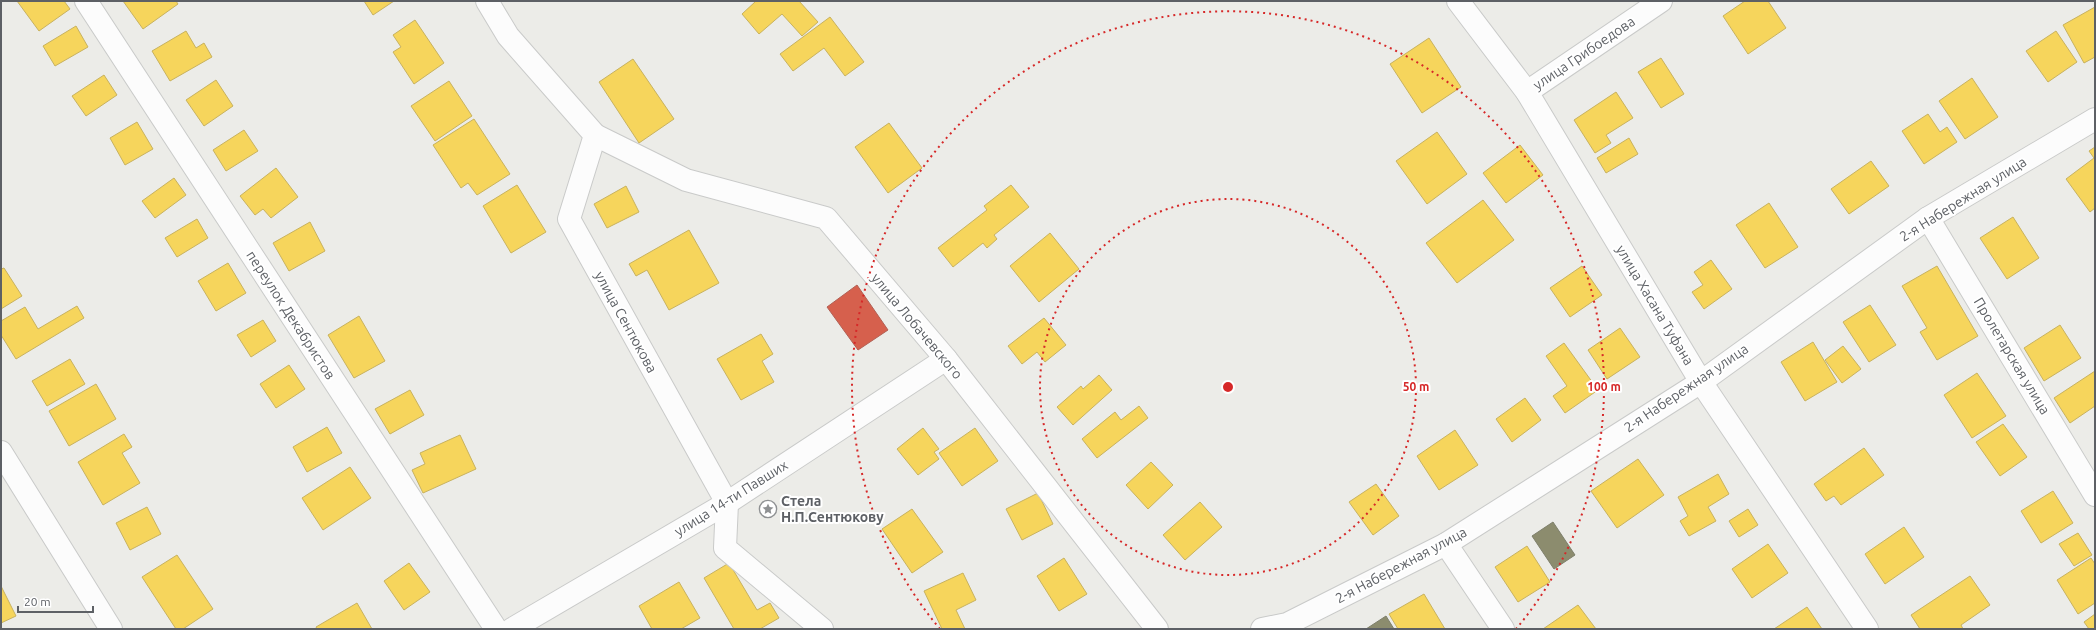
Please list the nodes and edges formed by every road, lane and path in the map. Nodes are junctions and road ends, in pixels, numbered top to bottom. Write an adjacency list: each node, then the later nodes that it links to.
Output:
1 (86, 1): 16 (street, переулок Декабристов)
2 (487, 1): 7 (street)
3 (1458, 1): 5 (street, улица Хасана Туфана)
4 (1661, 1): 5 (street, улица Грибоедова)
5 (1527, 92): 10 (street, улица Хасана Туфана)
6 (2095, 119): 8 (street, 2-я Набережная улица)
7 (595, 136): 9 (street, улица Лобачевского); 13 (street, улица Сентюкова)
8 (1928, 218): 10 (street, 2-я Набережная улица); 12 (street, Пролетарская улица)
9 (946, 359): 13 (street, улица 14-ти Павших); 19 (street, улица Лобачевского)
10 (1701, 382): 14 (street, 2-я Набережная улица); 22 (street, улица Хасана Туфана)
11 (1, 452): 15 (street)
12 (2095, 495)
13 (727, 503): 17 (street, улица 14-ти Павших); 18 (street)
14 (1446, 544): 20 (street, 2-я Набережная улица); 21 (street)
15 (111, 629)
16 (496, 629)
17 (512, 629)
18 (822, 629)
19 (1157, 629)
20 (1262, 629)
21 (1503, 629)
22 (1867, 629)

